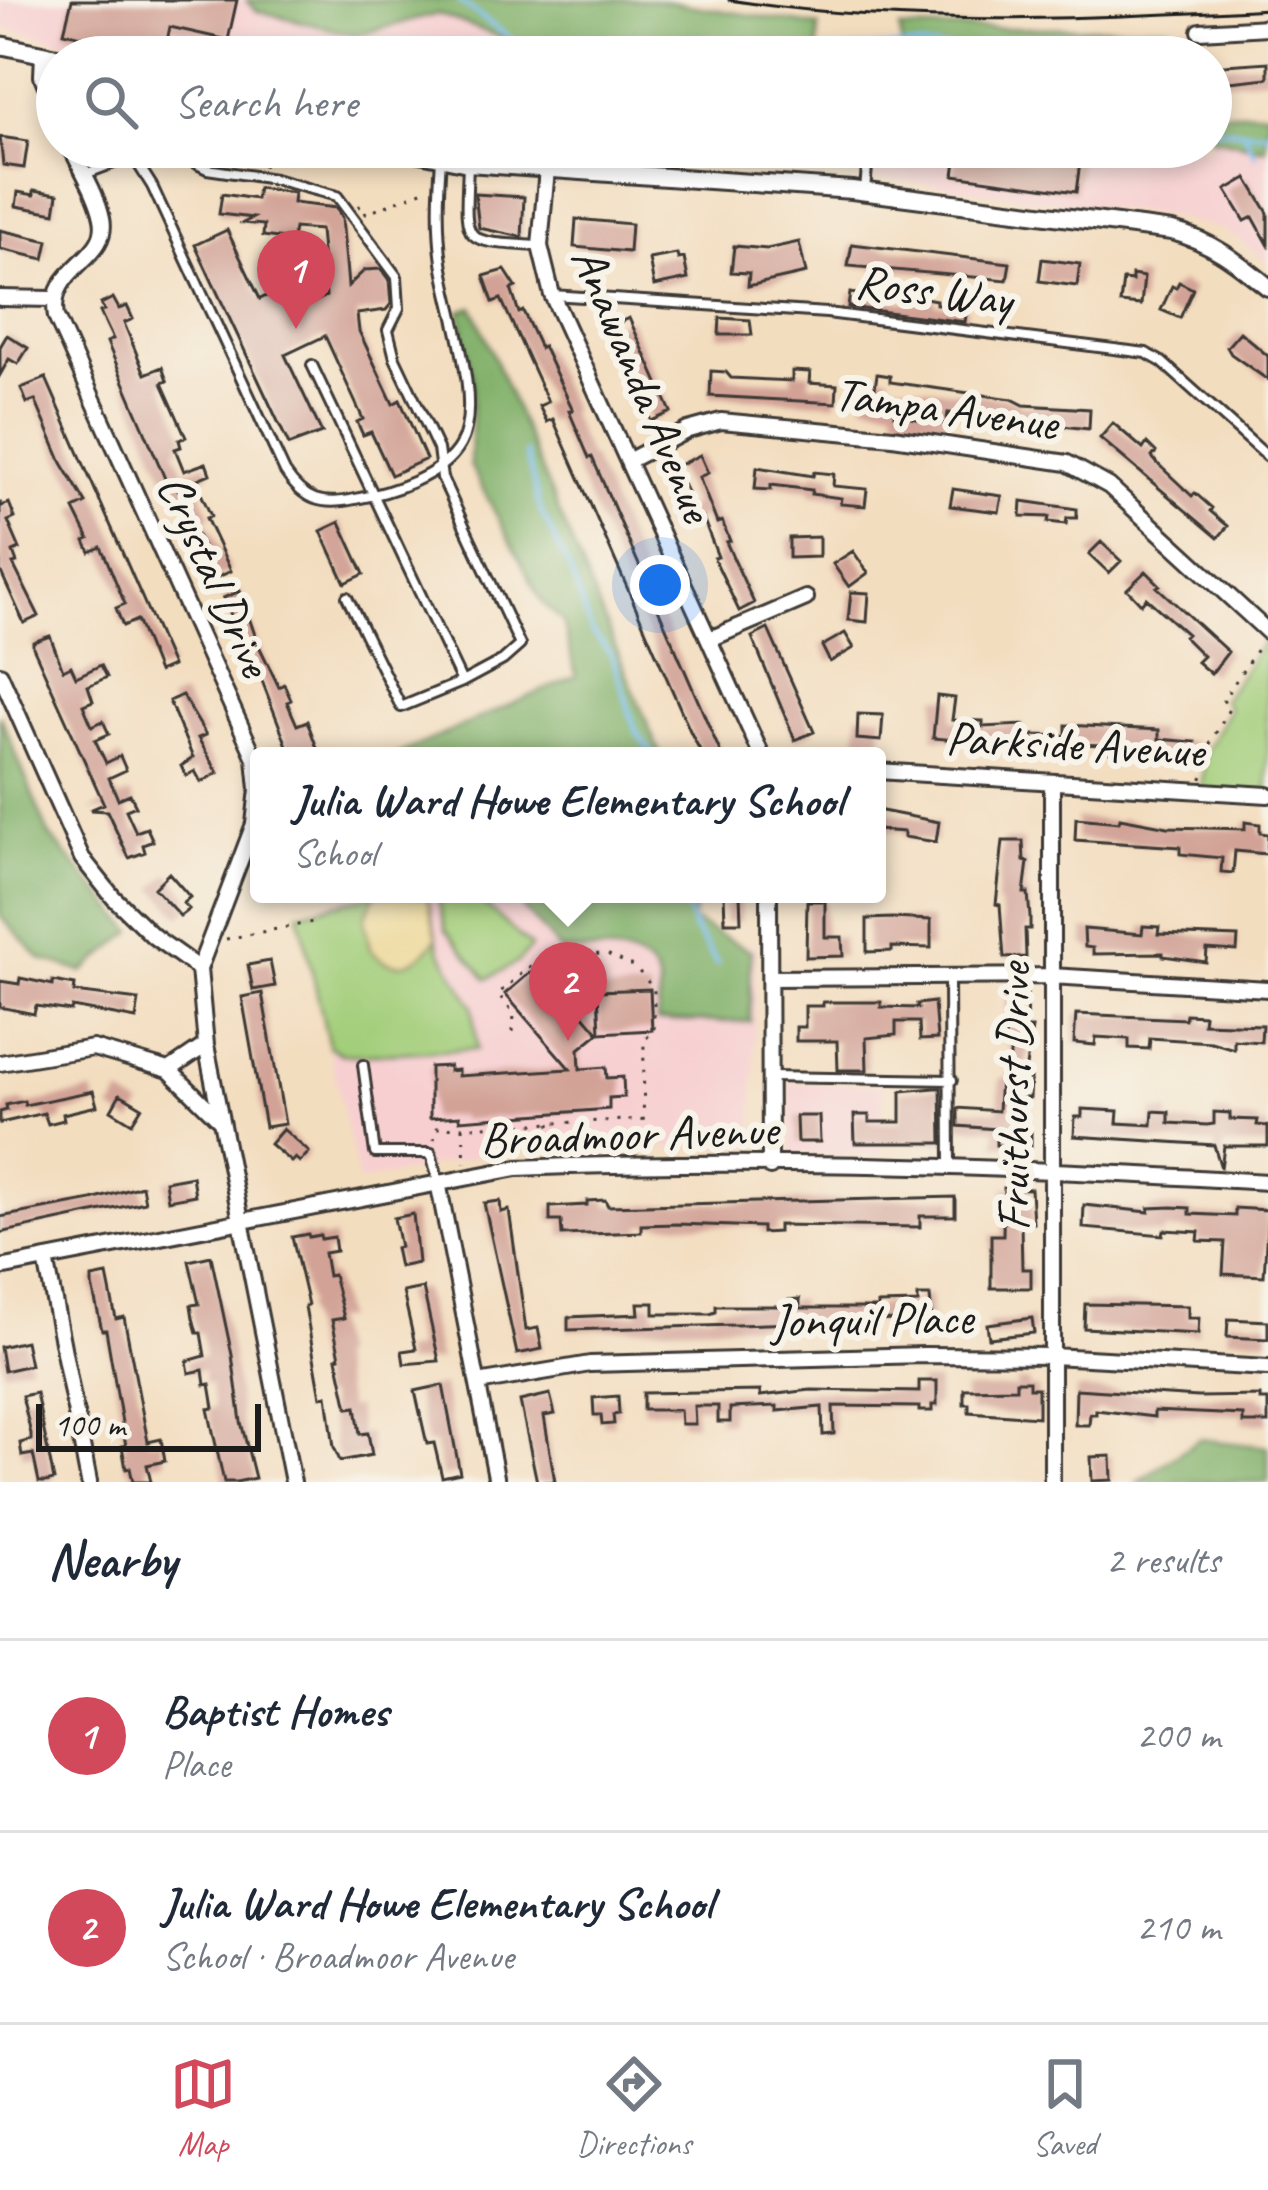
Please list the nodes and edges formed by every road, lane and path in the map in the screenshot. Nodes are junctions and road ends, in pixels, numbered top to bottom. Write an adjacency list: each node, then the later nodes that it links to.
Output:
1 (1268, 27): 2 (street)
2 (1200, 31)
3 (0, 45): 4 (street)
4 (36, 53)
5 (81, 168): 15 (street)
6 (102, 168): 15 (lane)
7 (141, 168): 29 (lane)
8 (205, 168): 17 (lane)
9 (272, 168): 17 (path)
10 (440, 168): 28 (lane)
11 (468, 168): 20 (lane)
12 (534, 168): 14 (street)
13 (867, 168): 18 (lane)
14 (547, 169): 18 (street); 20 (street, Anawanda Avenue)
15 (84, 175): 24 (street)
16 (428, 175): 19 (path)
17 (274, 179): 19 (lane)
18 (865, 191): 21 (street)
19 (350, 210): 28 (lane)
20 (541, 246): 22 (street, Anawanda Avenue)
21 (1268, 287)
22 (552, 295): 26 (lane, Ross Way); 27 (street, Anawanda Avenue)
23 (0, 298): 24 (street)
24 (52, 299): 36 (street, Crystal Drive)
25 (312, 365): 29 (lane)
26 (1268, 457)
27 (630, 460): 32 (street, Tampa Avenue); 33 (street, Anawanda Avenue)
28 (439, 467): 29 (lane); 35 (lane)
29 (374, 496): 35 (lane)
30 (347, 597): 35 (lane)
31 (806, 598): 33 (street)
32 (1264, 638): 39 (path)
33 (710, 639): 37 (street, Anawanda Avenue)
34 (0, 674): 46 (street)
35 (462, 682)
36 (250, 747)
37 (758, 747)
38 (886, 772): 40 (street, Parkside Avenue)
39 (1202, 779)
40 (1052, 783): 41 (street, Parkside Avenue); 48 (street, Fruithurst Drive)
41 (1268, 795)
42 (250, 835): 46 (street, Crystal Drive)
43 (769, 903): 49 (street)
44 (313, 922): 45 (path)
45 (225, 939)
46 (200, 969): 52 (street, Crystal Drive)
47 (949, 976): 48 (street); 49 (street); 57 (lane)
48 (1051, 976): 50 (street); 69 (street, Fruithurst Drive)
49 (770, 978): 56 (street)
50 (1268, 989)
51 (513, 1032): 58 (path)
52 (206, 1045): 55 (street); 60 (street, Crystal Drive)
53 (3, 1061): 55 (street)
54 (363, 1065): 65 (lane)
55 (169, 1070): 60 (street)
56 (770, 1077): 57 (lane); 67 (street)
57 (952, 1080): 68 (lane)
58 (643, 1118): 59 (path); 61 (path); 64 (path)
59 (651, 1119)
60 (221, 1121): 72 (street, Crystal Drive)
61 (550, 1123): 62 (path); 63 (path)
62 (464, 1127): 65 (path); 66 (path)
63 (552, 1150)
64 (643, 1150)
65 (431, 1154): 71 (lane)
66 (465, 1166)
67 (770, 1167): 68 (street, Broadmoor Avenue); 71 (street, Broadmoor Avenue)
68 (950, 1169): 69 (street, Broadmoor Avenue)
69 (1052, 1169): 70 (street, Broadmoor Avenue); 75 (street, Fruithurst Drive)
70 (1268, 1182)
71 (438, 1183): 72 (street, Broadmoor Avenue); 77 (street)
72 (242, 1220): 73 (street, Broadmoor Avenue); 79 (street, Crystal Drive)
73 (46, 1259): 74 (street, Broadmoor Avenue); 78 (street)
74 (0, 1268)
75 (1052, 1356): 76 (street, Jonquil Place); 77 (street, Jonquil Place); 81 (street, Fruithurst Drive)
76 (1268, 1368)
77 (478, 1383): 80 (street)
78 (89, 1482)
79 (293, 1482)
80 (497, 1482)
81 (1052, 1482)

